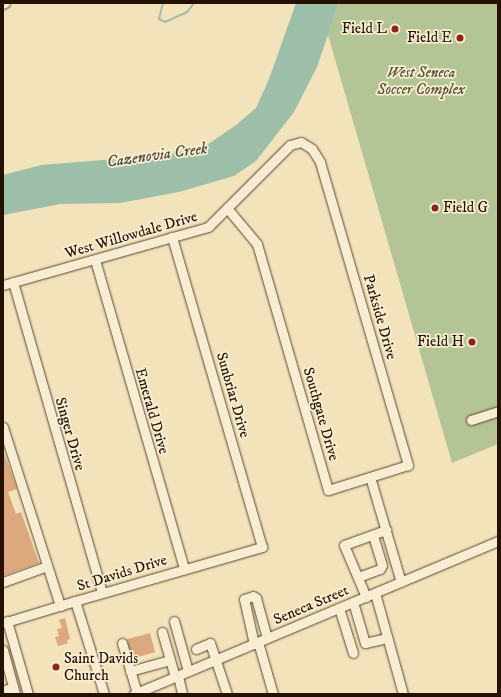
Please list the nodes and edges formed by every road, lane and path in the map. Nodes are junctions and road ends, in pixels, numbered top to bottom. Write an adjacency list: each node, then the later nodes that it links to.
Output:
1 (305, 144): 2 (street, West Willowdale Drive); 10 (street, Parkside Drive)
2 (228, 208): 3 (street, West Willowdale Drive); 10 (street, Southgate Drive)
3 (172, 237): 4 (street, West Willowdale Drive); 14 (street, Sunbriar Drive)
4 (95, 260): 5 (street, West Willowdale Drive); 16 (street, Emerald Drive)
5 (13, 282): 6 (street, West Willowdale Drive); 20 (street, Singer Drive)
6 (3, 285)
7 (498, 411): 8 (street)
8 (471, 420)
9 (3, 427): 15 (street)
10 (370, 477): 11 (street)
11 (386, 530): 12 (street); 19 (street)
12 (373, 535): 17 (street); 17 (street)
13 (498, 541): 19 (street, Seneca Street)
14 (247, 551): 16 (street, St Davids Drive)
15 (47, 566): 18 (street); 24 (street)
16 (184, 569): 20 (street, St Davids Drive)
17 (358, 577): 21 (street)
18 (3, 582)
19 (401, 582): 21 (street, Seneca Street)
20 (102, 593): 22 (street, St Davids Drive)
21 (370, 595): 23 (street, Seneca Street); 30 (street)
22 (75, 601): 24 (street); 46 (street, St Davids Drive)
23 (353, 602): 25 (street, Seneca Street); 30 (street)
24 (60, 606): 27 (street)
25 (339, 608): 29 (street, Seneca Street); 34 (street)
26 (174, 621): 39 (street)
27 (5, 622): 45 (street)
28 (162, 632): 37 (street)
29 (268, 638): 32 (street, Seneca Street); 32 (street)
30 (387, 638): 50 (street)
31 (122, 643): 38 (street)
32 (256, 643): 36 (street, Seneca Street); 49 (street)
33 (196, 649): 36 (street)
34 (353, 653)
35 (3, 654): 40 (street)
36 (217, 659): 39 (street, Seneca Street); 48 (street)
37 (170, 660): 38 (street); 41 (street)
38 (130, 671): 44 (street)
39 (188, 671): 41 (street, Seneca Street)
40 (6, 672): 43 (street)
41 (177, 676): 44 (street, Seneca Street); 47 (street)
42 (3, 691): 43 (street)
43 (14, 691)
44 (136, 693)
45 (28, 694)
46 (104, 694)
47 (182, 694)
48 (227, 694)
49 (273, 694)
50 (403, 694)

